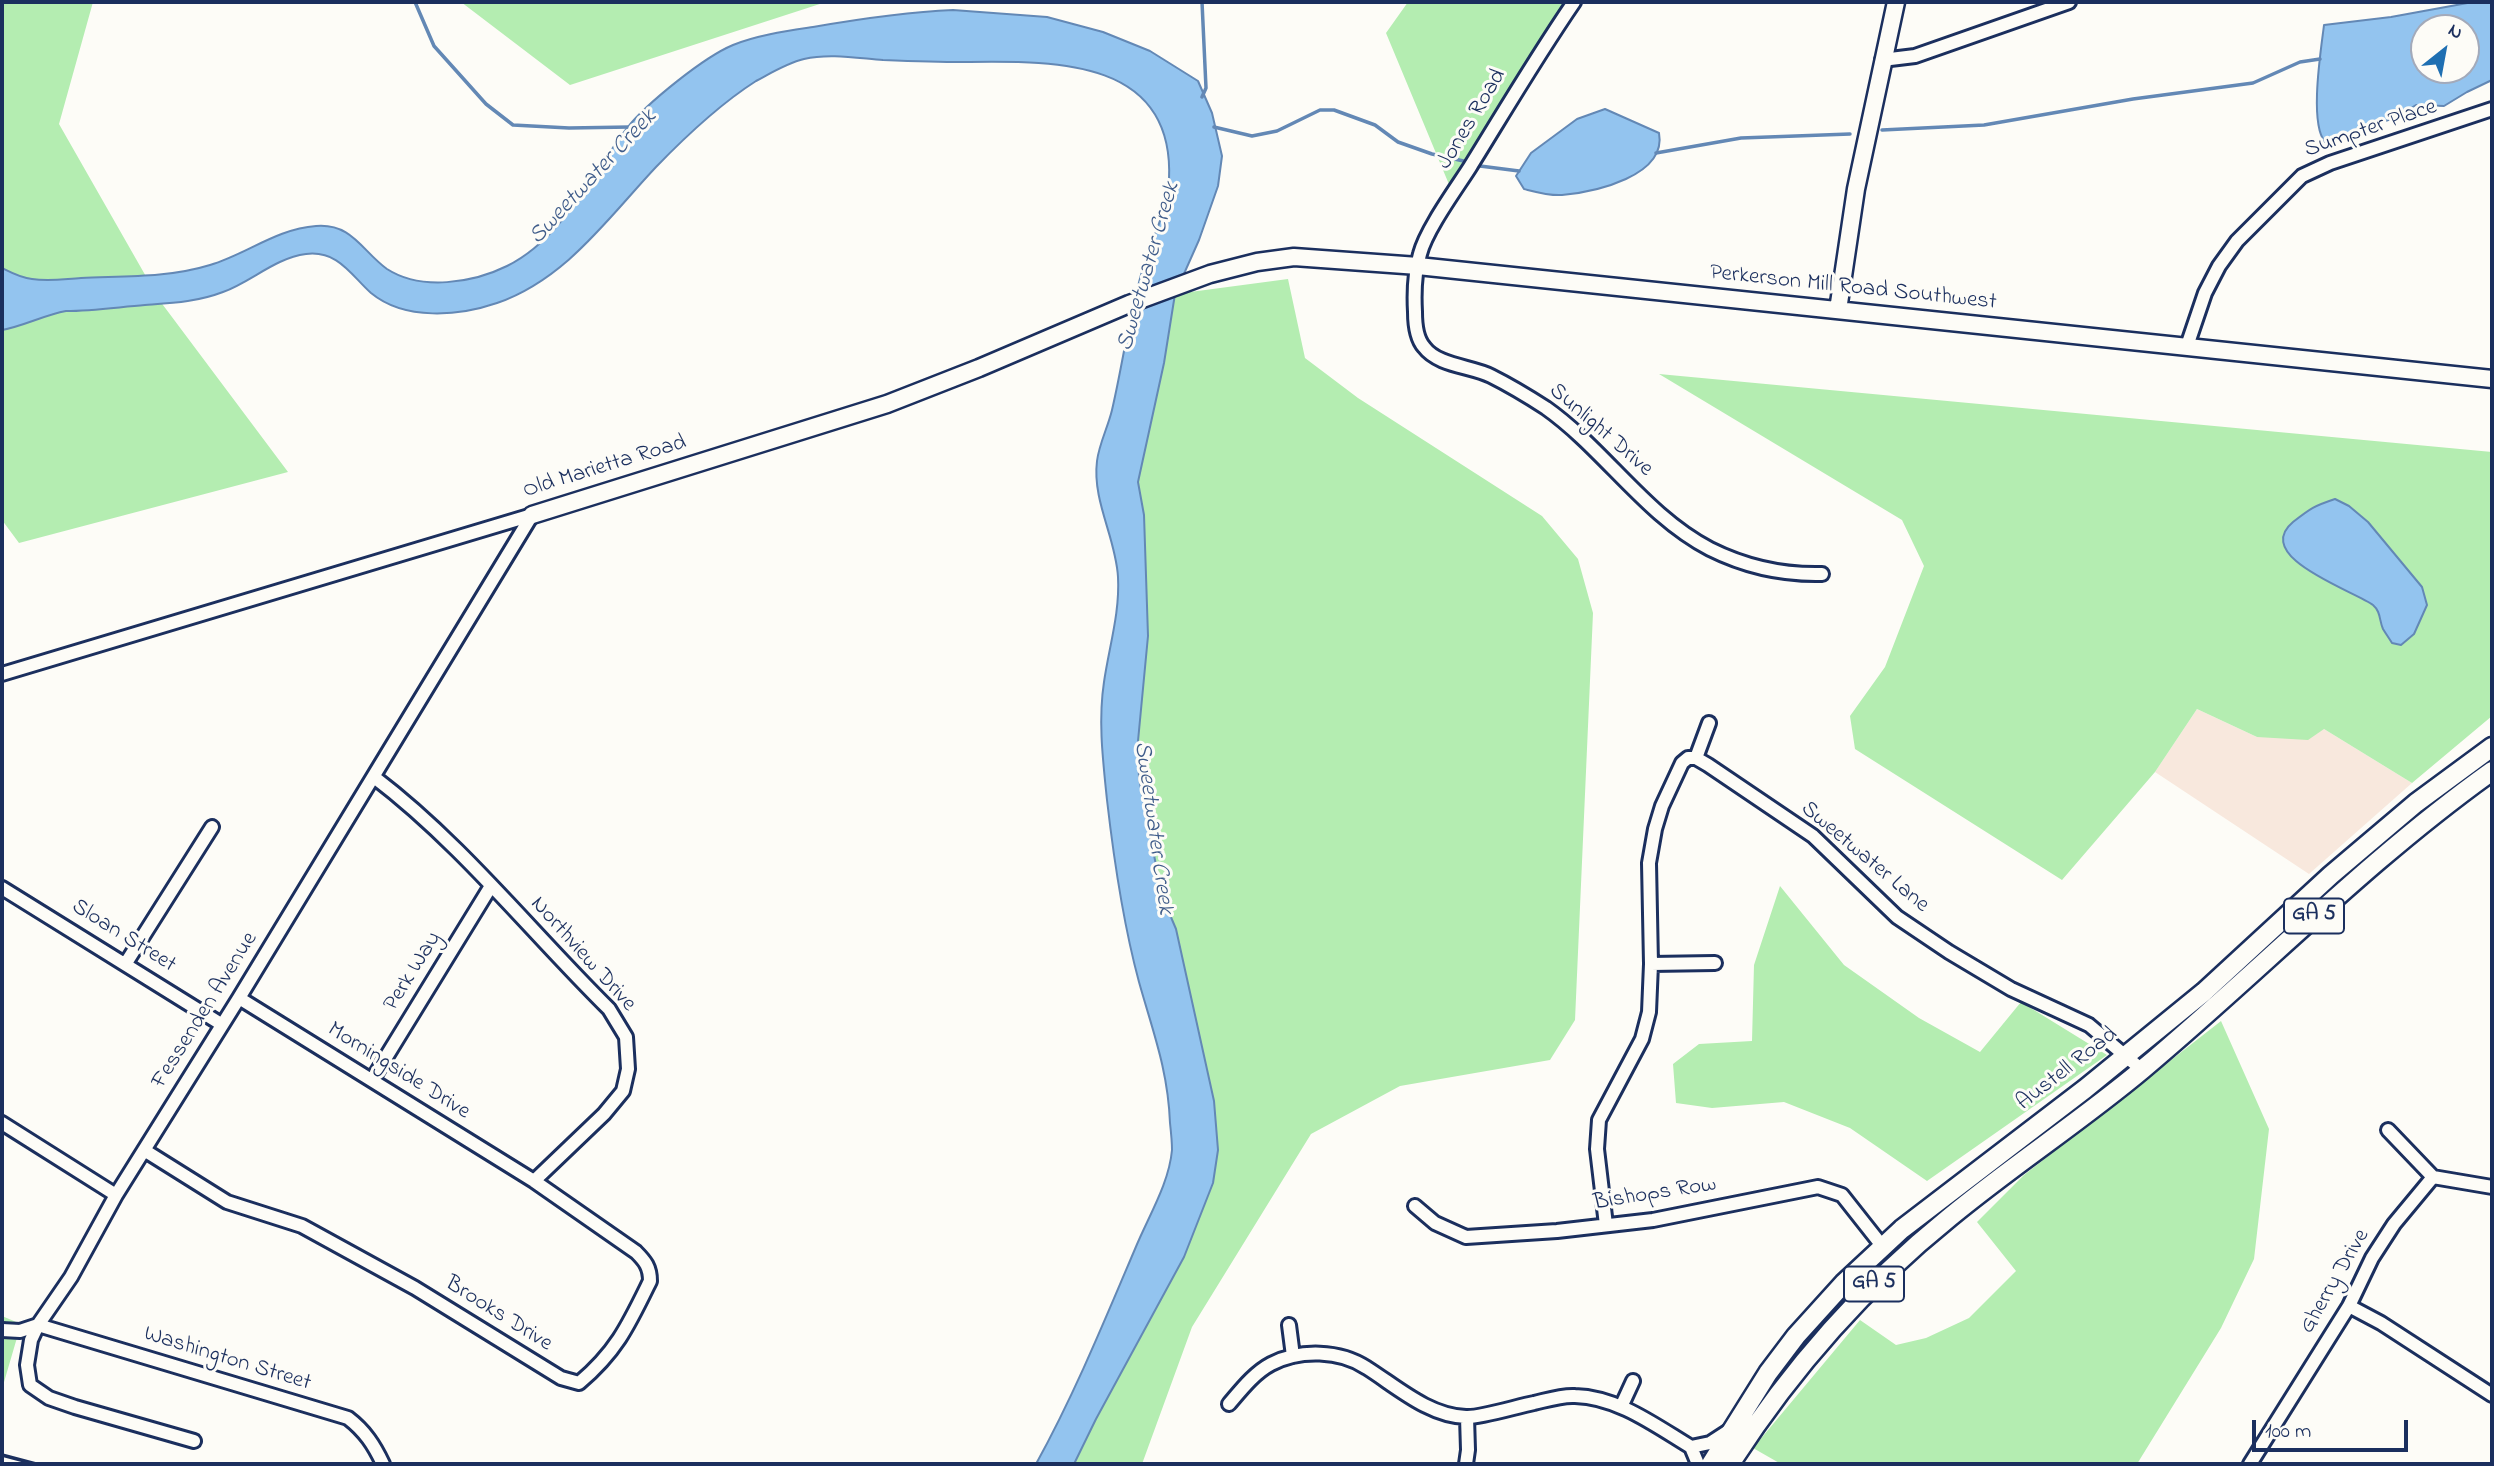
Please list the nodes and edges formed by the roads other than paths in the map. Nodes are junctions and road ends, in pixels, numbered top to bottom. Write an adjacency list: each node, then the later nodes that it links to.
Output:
1 (1574, 2): 6 (street, Jones Road)
2 (1896, 2): 4 (street)
3 (2069, 2): 4 (street)
4 (1882, 60): 8 (street)
5 (2492, 109): 9 (street, Sumpter Place)
6 (1418, 265): 7 (street, Perkerson Mill Road Southwest); 8 (street, Perkerson Mill Road Southwest); 12 (street, Sunlight Drive)
7 (1210, 274): 11 (street, Old Marietta Road)
8 (1838, 310): 9 (street, Perkerson Mill Road Southwest)
9 (2187, 346): 10 (street, Perkerson Mill Road Southwest)
10 (2492, 379)
11 (532, 515): 13 (street, Old Marietta Road); 18 (street, Fessenden Avenue)
12 (1822, 574)
13 (2, 674)
14 (1709, 723): 16 (street)
15 (2492, 747): 27 (main road, Austell Road / GA 5)
16 (1696, 758): 24 (street); 27 (street, Sweetwater Lane)
17 (2492, 771): 28 (main road, Austell Road / GA 5)
18 (374, 777): 20 (street, Northview Drive); 25 (street, Fessenden Avenue)
19 (212, 827): 22 (street)
20 (491, 887): 29 (street, Perk Way); 34 (street, Northview Drive)
21 (2, 888): 22 (street, Sloan Street)
22 (126, 963): 26 (street, Sloan Street)
23 (1715, 963): 24 (street)
24 (1651, 964): 38 (street)
25 (239, 998): 26 (street, Fessenden Avenue); 29 (street, Morningside Drive)
26 (221, 1024): 32 (street, Fessenden Avenue)
27 (2125, 1056): 28 (street, Sweetwater Lane); 39 (main road, Austell Road / GA 5)
28 (2142, 1070): 57 (main road, Austell Road / GA 5)
29 (372, 1080): 34 (street, Morningside Drive)
30 (2, 1123): 36 (street)
31 (2388, 1130): 33 (street)
32 (144, 1150): 34 (street, Brooks Drive); 36 (street, Fessenden Avenue)
33 (2433, 1177): 35 (street); 40 (street, Gherry Drive)
34 (534, 1181)
35 (2492, 1187)
36 (116, 1195): 41 (street, Fessenden Avenue)
37 (1415, 1206): 38 (street, Bishops Row)
38 (1606, 1225): 39 (street, Bishops Row)
39 (1883, 1247): 50 (main road, Austell Road / GA 5)
40 (2349, 1306): 46 (street); 58 (street, Gherry Drive)
41 (38, 1325): 43 (street); 51 (street, Fessenden Avenue); 53 (street, Washington Street)
42 (1289, 1325): 44 (street)
43 (2, 1330)
44 (1293, 1356): 47 (street); 49 (street)
45 (1633, 1381): 48 (street)
46 (2492, 1395)
47 (1229, 1404)
48 (1621, 1407): 49 (street); 52 (street)
49 (1467, 1417): 54 (street)
50 (1731, 1430): 52 (street); 56 (main road, Austell Road / GA 5)
51 (194, 1441)
52 (1691, 1447): 55 (street)
53 (383, 1464)
54 (1466, 1464)
55 (1698, 1464)
56 (1710, 1464)
57 (1730, 1464)
58 (2250, 1464)

